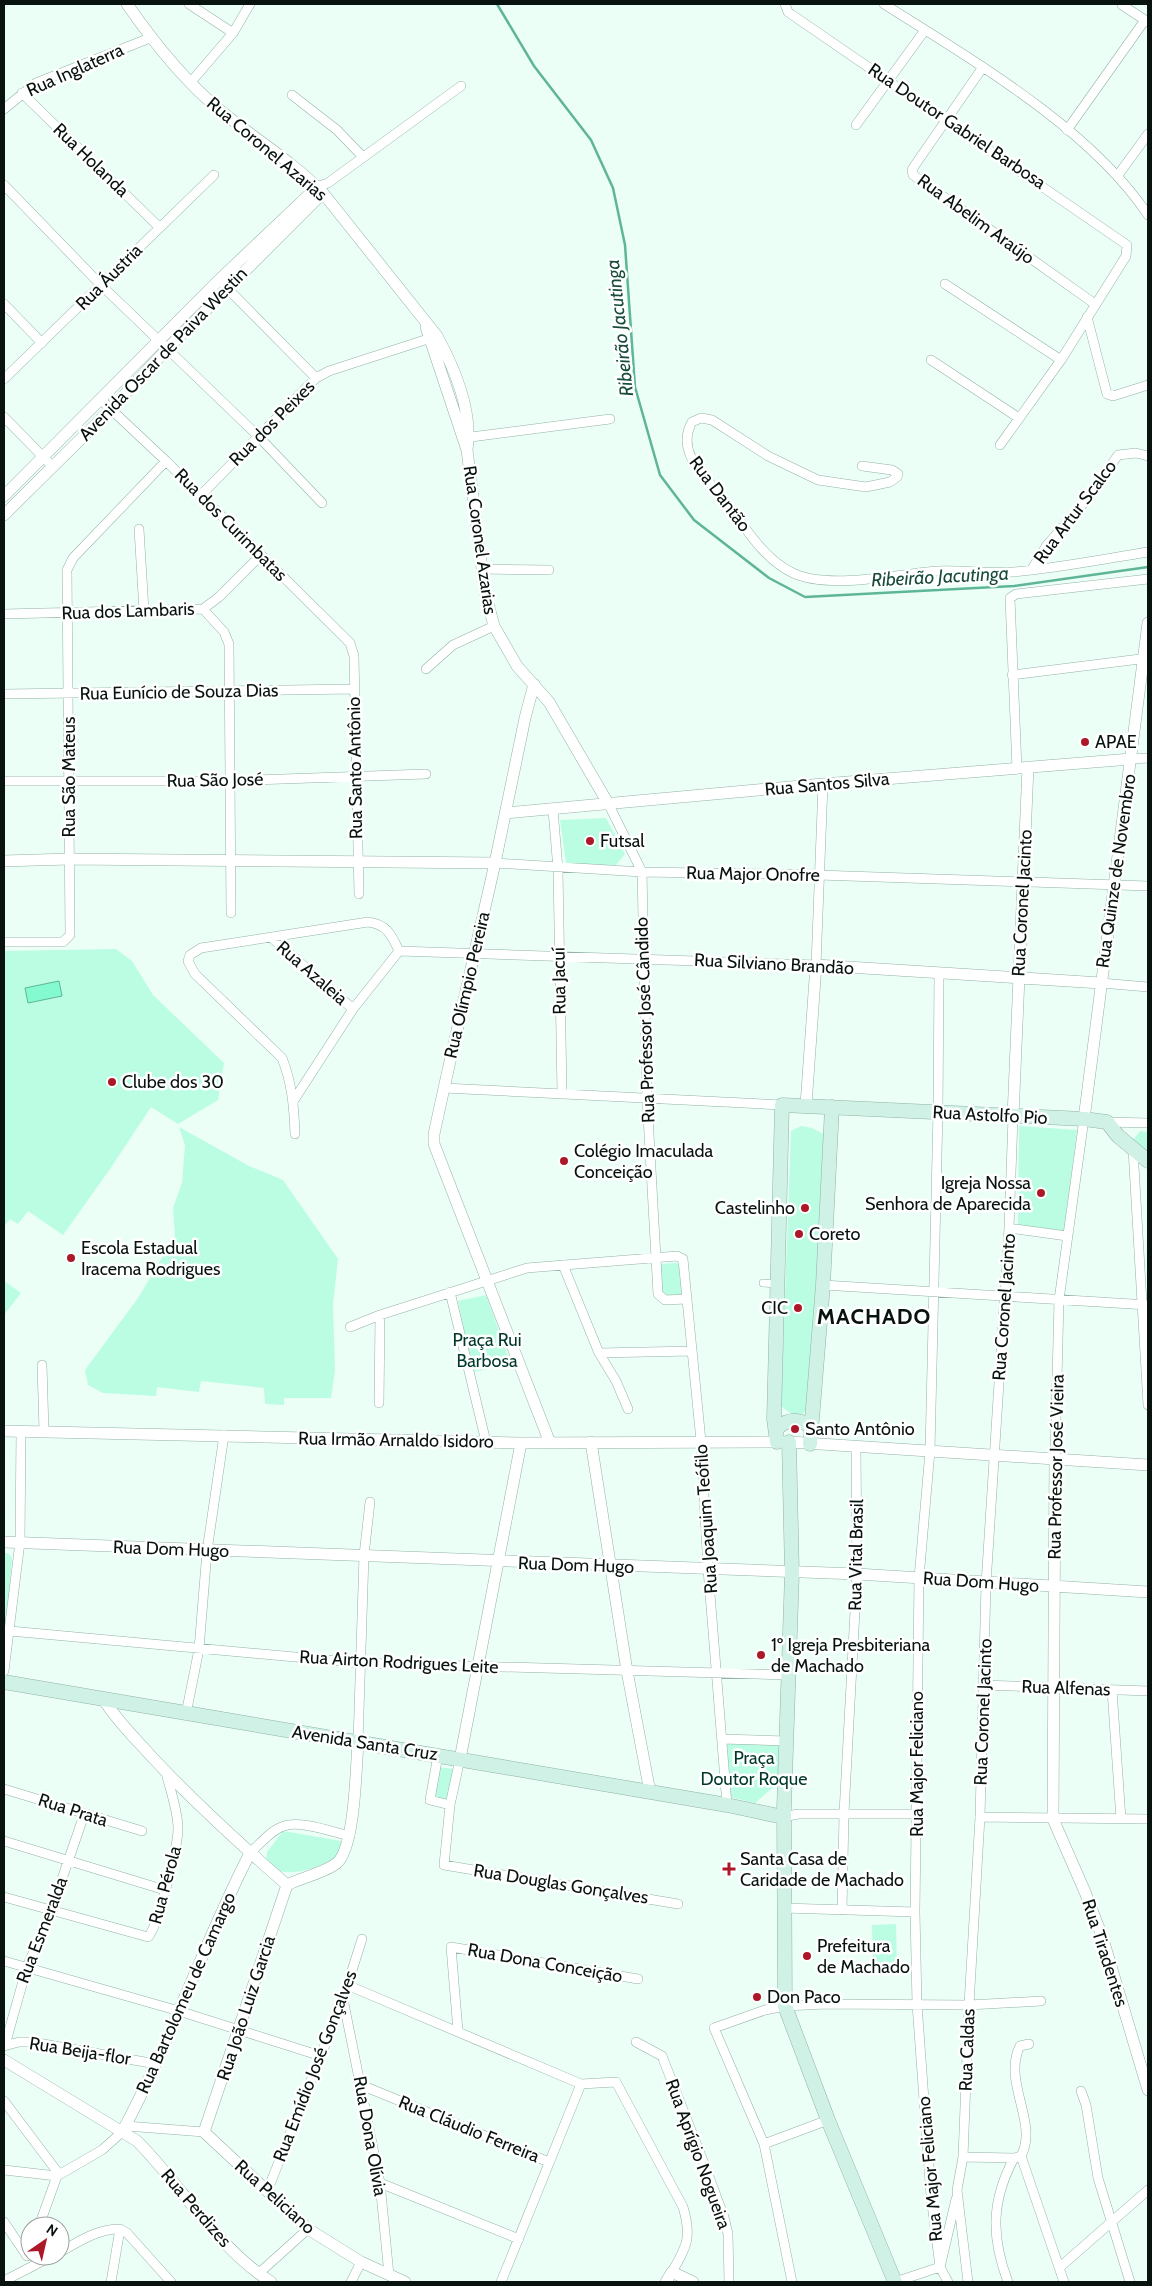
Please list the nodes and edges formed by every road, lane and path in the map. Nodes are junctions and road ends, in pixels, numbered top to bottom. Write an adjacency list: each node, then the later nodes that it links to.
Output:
1 (127, 4): 10 (street, Rua Coronel Azarias)
2 (189, 4): 9 (street)
3 (250, 4): 9 (street)
4 (884, 4): 8 (street)
5 (785, 5): 12 (street, Rua Doutor Gabriel Barbosa)
6 (1122, 5): 7 (street)
7 (1146, 21): 20 (street)
8 (925, 30): 11 (street); 12 (street)
9 (234, 33): 13 (street)
10 (150, 38): 13 (street, Rua Coronel Azarias); 15 (street, Rua Inglaterra)
11 (982, 67): 18 (street, Rua Abelim Araújo); 20 (street)
12 (889, 80): 18 (street, Rua Doutor Gabriel Barbosa); 19 (street)
13 (190, 83): 26 (street, Rua Coronel Azarias)
14 (461, 86): 22 (street)
15 (22, 93): 17 (street, Rua Inglaterra); 28 (street, Rua Holanda)
16 (292, 95): 22 (street)
17 (4, 109)
18 (946, 119): 33 (street, Rua Abelim Araújo); 33 (street, Rua Doutor Gabriel Barbosa)
19 (856, 125)
20 (1067, 130): 24 (street)
21 (1148, 134): 24 (street)
22 (364, 158): 26 (street)
23 (214, 175): 28 (street, Rua Áustria)
24 (1118, 175): 27 (street)
25 (4, 185): 31 (street)
26 (323, 187): 29 (street, Avenida Oscar de Paiva Westin); 35 (street, Rua Coronel Azarias)
27 (1148, 215)
28 (159, 227): 31 (street, Rua Áustria)
29 (223, 284): 36 (street, Avenida Oscar de Paiva Westin); 38 (street, Avenida Oscar de Paiva Westin); 41 (street)
30 (945, 284): 40 (street)
31 (101, 285): 36 (street); 37 (street, Rua Áustria)
32 (4, 304): 37 (street)
33 (1095, 304): 34 (street)
34 (1087, 316): 40 (street); 43 (street)
35 (433, 337): 41 (street, Rua dos Peixes); 50 (street, Rua Coronel Azarias)
36 (158, 340): 38 (street); 44 (street, Avenida Oscar de Paiva Westin)
37 (42, 342): 42 (street, Rua Áustria)
38 (167, 349): 45 (street, Avenida Oscar de Paiva Westin); 49 (street)
39 (932, 360): 47 (street)
40 (1061, 360): 47 (street)
41 (316, 378): 49 (street, Rua dos Peixes)
42 (4, 379)
43 (1148, 385)
44 (100, 399): 45 (street, Rua dos Curimbatas); 53 (street, Avenida Oscar de Paiva Westin)
45 (111, 410): 54 (street, Rua dos Curimbatas); 55 (street, Avenida Oscar de Paiva Westin)
46 (4, 417): 53 (street)
47 (1019, 418): 51 (street)
48 (610, 419): 50 (street)
49 (258, 436): 57 (street, Rua dos Peixes); 59 (street)
50 (466, 438): 64 (street, Rua Coronel Azarias)
51 (1000, 445)
52 (1148, 456): 66 (street, Rua Artur Scalco)
53 (42, 457): 55 (street); 58 (street, Avenida Oscar de Paiva Westin)
54 (166, 461): 57 (street, Rua dos Curimbatas); 70 (street, Rua São Mateus)
55 (52, 466): 60 (street, Avenida Oscar de Paiva Westin)
56 (862, 466): 66 (street, Rua Dantão)
57 (201, 495): 63 (street, Rua dos Curimbatas)
58 (4, 496)
59 (322, 503)
60 (4, 515)
61 (140, 529): 69 (street)
62 (1148, 552): 66 (street)
63 (260, 555): 68 (street, Rua dos Lambaris); 74 (street, Rua dos Curimbatas)
64 (483, 570): 65 (street); 73 (street, Rua Coronel Azarias)
65 (549, 570)
66 (1032, 570)
67 (1148, 579): 77 (street)
68 (203, 609): 69 (street, Rua dos Lambaris); 80 (street)
69 (144, 611): 70 (street, Rua dos Lambaris)
70 (68, 613): 71 (street, Rua dos Lambaris); 82 (street, Rua São Mateus)
71 (4, 614)
72 (1148, 623): 75 (street, Rua Quinze de Novembro)
73 (494, 626): 76 (street); 78 (street, Rua Coronel Azarias)
74 (350, 643): 79 (street, Rua Santo Antônio)
75 (1146, 658): 77 (street); 84 (street, Rua Quinze de Novembro)
76 (426, 669)
77 (1012, 675): 86 (street)
78 (534, 684): 93 (street, Rua Coronel Azarias); 95 (street, Rua Olímpio Pereira)
79 (354, 688): 80 (street, Rua Eunício de Souza Dias); 88 (street, Rua Santo Antônio)
80 (230, 691): 82 (street, Rua Eunício de Souza Dias); 91 (street)
81 (4, 694): 82 (street, Rua Eunício de Souza Dias)
82 (70, 694): 89 (street, Rua São Mateus)
83 (1148, 758): 84 (street, Rua Santos Silva)
84 (1131, 759): 85 (street, Rua Santos Silva); 105 (street, Rua Quinze de Novembro)
85 (1028, 767): 86 (street, Rua Santos Silva); 104 (street, Rua Coronel Jacinto)
86 (1016, 769): 92 (street, Rua Santos Silva)
87 (426, 774): 88 (street, Rua São José)
88 (356, 776): 91 (street, Rua São José); 99 (street, Rua Santo Antônio)
89 (68, 780): 90 (street, Rua São José); 91 (street, Rua São José); 96 (street, Rua São Mateus)
90 (4, 781)
91 (229, 781): 98 (street)
92 (822, 784): 93 (street, Rua Santos Silva); 103 (street)
93 (609, 805): 94 (street, Rua Santos Silva); 102 (street)
94 (553, 810): 95 (street, Rua Santos Silva); 101 (street, Rua Jacuí)
95 (506, 813): 100 (street, Rua Olímpio Pereira)
96 (69, 859): 97 (street, Rua Major Onofre); 98 (street, Rua Major Onofre); 110 (street, Rua São Mateus)
97 (4, 861)
98 (230, 862): 99 (street, Rua Major Onofre); 108 (street)
99 (358, 862): 100 (street, Rua Major Onofre); 107 (street, Rua Santo Antônio)
100 (495, 863): 101 (street, Rua Major Onofre); 112 (street, Rua Olímpio Pereira)
101 (558, 869): 102 (street, Rua Major Onofre); 113 (street, Rua Jacuí)
102 (642, 872): 103 (street, Rua Major Onofre); 114 (street, Rua Professor José Cândido)
103 (818, 875): 104 (street, Rua Major Onofre); 115 (street)
104 (1023, 882): 105 (street, Rua Major Onofre); 117 (street, Rua Coronel Jacinto)
105 (1114, 885): 106 (street, Rua Major Onofre); 118 (street, Rua Quinze de Novembro)
106 (1148, 886)
107 (359, 894)
108 (231, 913)
109 (272, 938): 111 (street); 120 (street, Rua Azaleia); 124 (street)
110 (4, 942)
111 (399, 951): 112 (street, Rua Silviano Brandão); 120 (street)
112 (475, 952): 113 (street, Rua Silviano Brandão); 121 (street, Rua Olímpio Pereira)
113 (559, 957): 114 (street, Rua Silviano Brandão); 122 (street, Rua Jacuí)
114 (642, 958): 115 (street, Rua Silviano Brandão); 123 (street, Rua Professor José Cândido)
115 (816, 964): 116 (street, Rua Silviano Brandão); 126 (street)
116 (938, 974): 117 (street, Rua Silviano Brandão); 128 (street, Rua Major Feliciano)
117 (1018, 978): 118 (street, Rua Silviano Brandão); 129 (street, Rua Coronel Jacinto)
118 (1101, 983): 119 (street, Rua Silviano Brandão); 130 (street, Rua Quinze de Novembro)
119 (1148, 986)
120 (353, 1009): 124 (street)
121 (444, 1088): 122 (street); 140 (street, Rua Olímpio Pereira)
122 (562, 1093): 123 (street)
123 (647, 1098): 125 (street); 138 (street, Rua Professor José Cândido)
124 (294, 1100): 133 (street)
125 (782, 1105): 126 (main road, Rua Astolfo Pio); 142 (main road)
126 (806, 1105): 127 (main road, Rua Astolfo Pio)
127 (832, 1107): 128 (main road, Rua Astolfo Pio); 143 (main road)
128 (938, 1112): 129 (main road, Rua Astolfo Pio); 145 (street, Rua Major Feliciano)
129 (1013, 1117): 130 (main road, Rua Astolfo Pio); 136 (street, Rua Coronel Jacinto)
130 (1084, 1119): 131 (main road, Rua Astolfo Pio); 137 (street, Rua Professor José Vieira)
131 (1107, 1122): 132 (street, Rua Astolfo Pio); 134 (main road)
132 (1148, 1123)
133 (296, 1134)
134 (1133, 1149): 135 (main road); 149 (street)
135 (1148, 1161)
136 (1009, 1228): 137 (street); 146 (street, Rua Coronel Jacinto)
137 (1067, 1236): 148 (street, Rua Professor José Vieira)
138 (655, 1258): 139 (street); 147 (street, Rua Professor José Cândido); 147 (street, Rua Joaquim Teófilo)
139 (564, 1265): 140 (street); 153 (street)
140 (486, 1280): 144 (street); 168 (street)
141 (762, 1283): 142 (street)
142 (777, 1284): 163 (main road)
143 (823, 1285): 145 (street); 158 (main road)
144 (450, 1292): 150 (street); 165 (street)
145 (935, 1292): 146 (street); 171 (street, Rua Major Feliciano)
146 (1004, 1296): 148 (street); 172 (street, Rua Coronel Jacinto)
147 (687, 1299): 152 (street, Rua Joaquim Teófilo)
148 (1059, 1300): 149 (street); 173 (street, Rua Professor José Vieira)
149 (1145, 1305): 156 (street)
150 (380, 1315): 151 (street); 155 (street)
151 (350, 1327)
152 (692, 1351): 153 (street); 164 (street, Rua Joaquim Teófilo)
153 (599, 1352): 157 (street)
154 (42, 1365): 161 (street)
155 (379, 1403)
156 (1148, 1405)
157 (628, 1409)
158 (810, 1426): 163 (main road); 169 (main road)
159 (4, 1431): 160 (street, Rua Irmão Arnaldo Isidoro)
160 (21, 1431): 161 (street, Rua Irmão Arnaldo Isidoro); 177 (street)
161 (44, 1431): 162 (street, Rua Irmão Arnaldo Isidoro)
162 (224, 1435): 165 (street, Rua Irmão Arnaldo Isidoro); 178 (street)
163 (780, 1438): 164 (street, Rua Irmão Arnaldo Isidoro); 169 (street, Rua Irmão Arnaldo Isidoro); 183 (main road)
164 (701, 1441): 166 (street, Rua Irmão Arnaldo Isidoro); 182 (street, Rua Joaquim Teófilo)
165 (486, 1442): 167 (street, Rua Irmão Arnaldo Isidoro)
166 (591, 1442): 168 (street, Rua Irmão Arnaldo Isidoro); 181 (street)
167 (521, 1443): 168 (street, Rua Irmão Arnaldo Isidoro); 180 (street)
168 (550, 1443)
169 (810, 1444): 170 (street, Rua Irmão Arnaldo Isidoro)
170 (856, 1446): 171 (street, Rua Irmão Arnaldo Isidoro); 184 (street, Rua Vital Brasil)
171 (930, 1451): 172 (street, Rua Irmão Arnaldo Isidoro); 185 (street, Rua Major Feliciano)
172 (994, 1456): 173 (street, Rua Irmão Arnaldo Isidoro); 186 (street, Rua Coronel Jacinto)
173 (1056, 1458): 174 (street, Rua Irmão Arnaldo Isidoro); 187 (street, Rua Professor José Vieira)
174 (1148, 1466)
175 (370, 1502): 179 (street)
176 (4, 1542): 177 (street, Rua Dom Hugo)
177 (20, 1542): 178 (street, Rua Dom Hugo); 189 (street)
178 (208, 1550): 179 (street, Rua Dom Hugo); 190 (street)
179 (364, 1556): 180 (street, Rua Dom Hugo); 191 (street)
180 (498, 1562): 181 (street, Rua Dom Hugo); 192 (street)
181 (612, 1566): 182 (street, Rua Dom Hugo); 193 (street)
182 (708, 1569): 183 (street, Rua Dom Hugo); 195 (street, Rua Joaquim Teófilo)
183 (792, 1573): 184 (street, Rua Dom Hugo); 196 (main road)
184 (858, 1574): 185 (street, Rua Dom Hugo); 215 (street, Rua Vital Brasil)
185 (919, 1578): 186 (street, Rua Dom Hugo); 216 (street, Rua Major Feliciano)
186 (986, 1584): 187 (street, Rua Dom Hugo); 198 (street, Rua Coronel Jacinto)
187 (1055, 1587): 188 (street, Rua Dom Hugo); 199 (street, Rua Professor José Vieira)
188 (1148, 1592)
189 (10, 1631): 190 (street, Rua Airton Rodrigues Leite); 194 (street)
190 (199, 1649): 191 (street, Rua Airton Rodrigues Leite); 203 (street)
191 (361, 1663): 192 (street, Rua Airton Rodrigues Leite); 206 (street)
192 (478, 1667): 193 (street, Rua Airton Rodrigues Leite); 208 (street)
193 (627, 1671): 195 (street, Rua Airton Rodrigues Leite); 211 (street)
194 (4, 1672)
195 (718, 1674): 196 (street, Rua Airton Rodrigues Leite); 204 (street, Rua Joaquim Teófilo)
196 (789, 1675): 205 (main road)
197 (4, 1682): 202 (main road, Avenida Santa Cruz)
198 (984, 1685): 199 (street, Rua Alfenas); 218 (street, Rua Coronel Jacinto)
199 (1054, 1688): 200 (street, Rua Alfenas); 219 (street, Rua Professor José Vieira)
200 (1112, 1690): 201 (street, Rua Alfenas); 220 (street)
201 (1148, 1691)
202 (104, 1700): 203 (main road, Avenida Santa Cruz); 209 (street)
203 (186, 1714): 206 (main road, Avenida Santa Cruz)
204 (723, 1739): 205 (street); 213 (street)
205 (786, 1741): 214 (main road)
206 (358, 1742): 207 (main road, Avenida Santa Cruz); 223 (street)
207 (438, 1755): 208 (main road, Avenida Santa Cruz); 212 (street)
208 (460, 1759): 211 (main road, Avenida Santa Cruz); 212 (street)
209 (166, 1772): 225 (street); 228 (street, Rua Pérola)
210 (4, 1789): 217 (street, Rua Prata)
211 (650, 1792): 213 (main road, Avenida Santa Cruz)
212 (450, 1805): 230 (street, Rua Douglas Gonçalves)
213 (727, 1805): 214 (main road)
214 (779, 1812): 215 (street); 231 (main road)
215 (844, 1813): 216 (street); 232 (street, Rua Vital Brasil)
216 (917, 1814): 234 (street, Rua Major Feliciano)
217 (84, 1815): 222 (street, Rua Prata); 226 (street, Rua Esmeralda)
218 (980, 1817): 219 (street); 243 (street, Rua Caldas)
219 (1053, 1818): 220 (street); 256 (street, Rua Tiradentes)
220 (1121, 1819): 221 (street)
221 (1148, 1819)
222 (142, 1831)
223 (350, 1836): 225 (street); 227 (street)
224 (4, 1841): 226 (street)
225 (250, 1853): 227 (street); 245 (street, Rua Bartolomeu de Camargo)
226 (68, 1860): 228 (street); 233 (street, Rua Esmeralda)
227 (287, 1885): 246 (street, Rua João Luiz Garcia)
228 (165, 1890): 233 (street, Rua Pérola)
229 (4, 1897): 233 (street)
230 (678, 1904)
231 (783, 1908): 232 (street); 244 (main road)
232 (842, 1910): 234 (street)
233 (51, 1911): 237 (street, Rua Esmeralda)
234 (915, 1912): 242 (street, Rua Major Feliciano)
235 (362, 1939): 239 (street, Rua Emídio José Gonçalves)
236 (4, 1961): 237 (street)
237 (27, 1967): 245 (street); 250 (street, Rua Esmeralda)
238 (638, 1979): 247 (street, Rua Dona Conceição)
239 (347, 1985): 240 (street, Rua Emídio José Gonçalves); 247 (street)
240 (343, 1999): 251 (street, Rua Emídio José Gonçalves); 255 (street, Rua Dona Olívia)
241 (1041, 2001): 243 (street)
242 (917, 2004): 243 (street); 244 (street); 283 (street, Rua Major Feliciano)
243 (969, 2005): 263 (street, Rua Caldas)
244 (785, 2006): 259 (main road); 262 (street)
245 (179, 2011): 246 (street); 253 (street, Rua Bartolomeu de Camargo)
246 (240, 2029): 251 (street); 261 (street, Rua João Luiz Garcia)
247 (458, 2032): 254 (street)
248 (636, 2042): 298 (street, Rua Aprígio Nogueira)
249 (1029, 2044): 264 (street)
250 (4, 2046): 253 (street, Rua Beija-flor)
251 (321, 2056): 271 (street, Rua Emídio José Gonçalves)
252 (4, 2060): 260 (street, Rua Perdizes)
253 (156, 2064): 260 (street, Rua Bartolomeu de Camargo)
254 (581, 2084): 265 (street); 286 (street)
255 (361, 2085): 265 (street, Rua Cláudio Ferreira); 268 (street, Rua Dona Olívia)
256 (1148, 2090)
257 (1081, 2091): 273 (street)
258 (4, 2101): 267 (street)
259 (828, 2120): 262 (street); 300 (main road)
260 (124, 2129): 261 (street); 267 (street); 287 (street, Rua Perdizes)
261 (204, 2132): 271 (street, Rua Peliciano)
262 (764, 2144): 299 (street)
263 (963, 2157): 264 (street); 269 (street, Rua Caldas)
264 (1017, 2157): 284 (street); 303 (street)
265 (549, 2162): 277 (street)
266 (4, 2170): 267 (street)
267 (58, 2175): 272 (street)
268 (380, 2183): 277 (street); 288 (street, Rua Dona Olívia)
269 (957, 2190): 283 (street); 302 (street, Rua Caldas)
270 (1148, 2190): 273 (street)
271 (267, 2192): 276 (street, Rua Peliciano)
272 (42, 2216)
273 (1112, 2220): 284 (street); 305 (street)
274 (4, 2222): 278 (street)
275 (120, 2229): 279 (street); 290 (street); 291 (street)
276 (308, 2229): 280 (street, Rua Peliciano); 287 (street)
277 (518, 2239): 295 (street)
278 (20, 2241)
279 (70, 2246)
280 (361, 2262): 288 (street, Rua Peliciano); 293 (street)
281 (27, 2266): 285 (street)
282 (33, 2266): 285 (street)
283 (940, 2267): 300 (street); 301 (street, Rua Major Feliciano)
284 (1060, 2267): 304 (street)
285 (27, 2269): 289 (street)
286 (672, 2272): 296 (street); 297 (street)
287 (258, 2274): 292 (street, Rua Perdizes)
288 (389, 2275): 294 (street, Rua Peliciano)
289 (4, 2281)
290 (111, 2282)
291 (171, 2282)
292 (271, 2282)
293 (351, 2282)
294 (405, 2282)
295 (501, 2282)
296 (666, 2282)
297 (693, 2282)
298 (728, 2282)
299 (792, 2282)
300 (895, 2282)
301 (948, 2282)
302 (968, 2282)
303 (1008, 2282)
304 (1064, 2282)
305 (1130, 2282)

